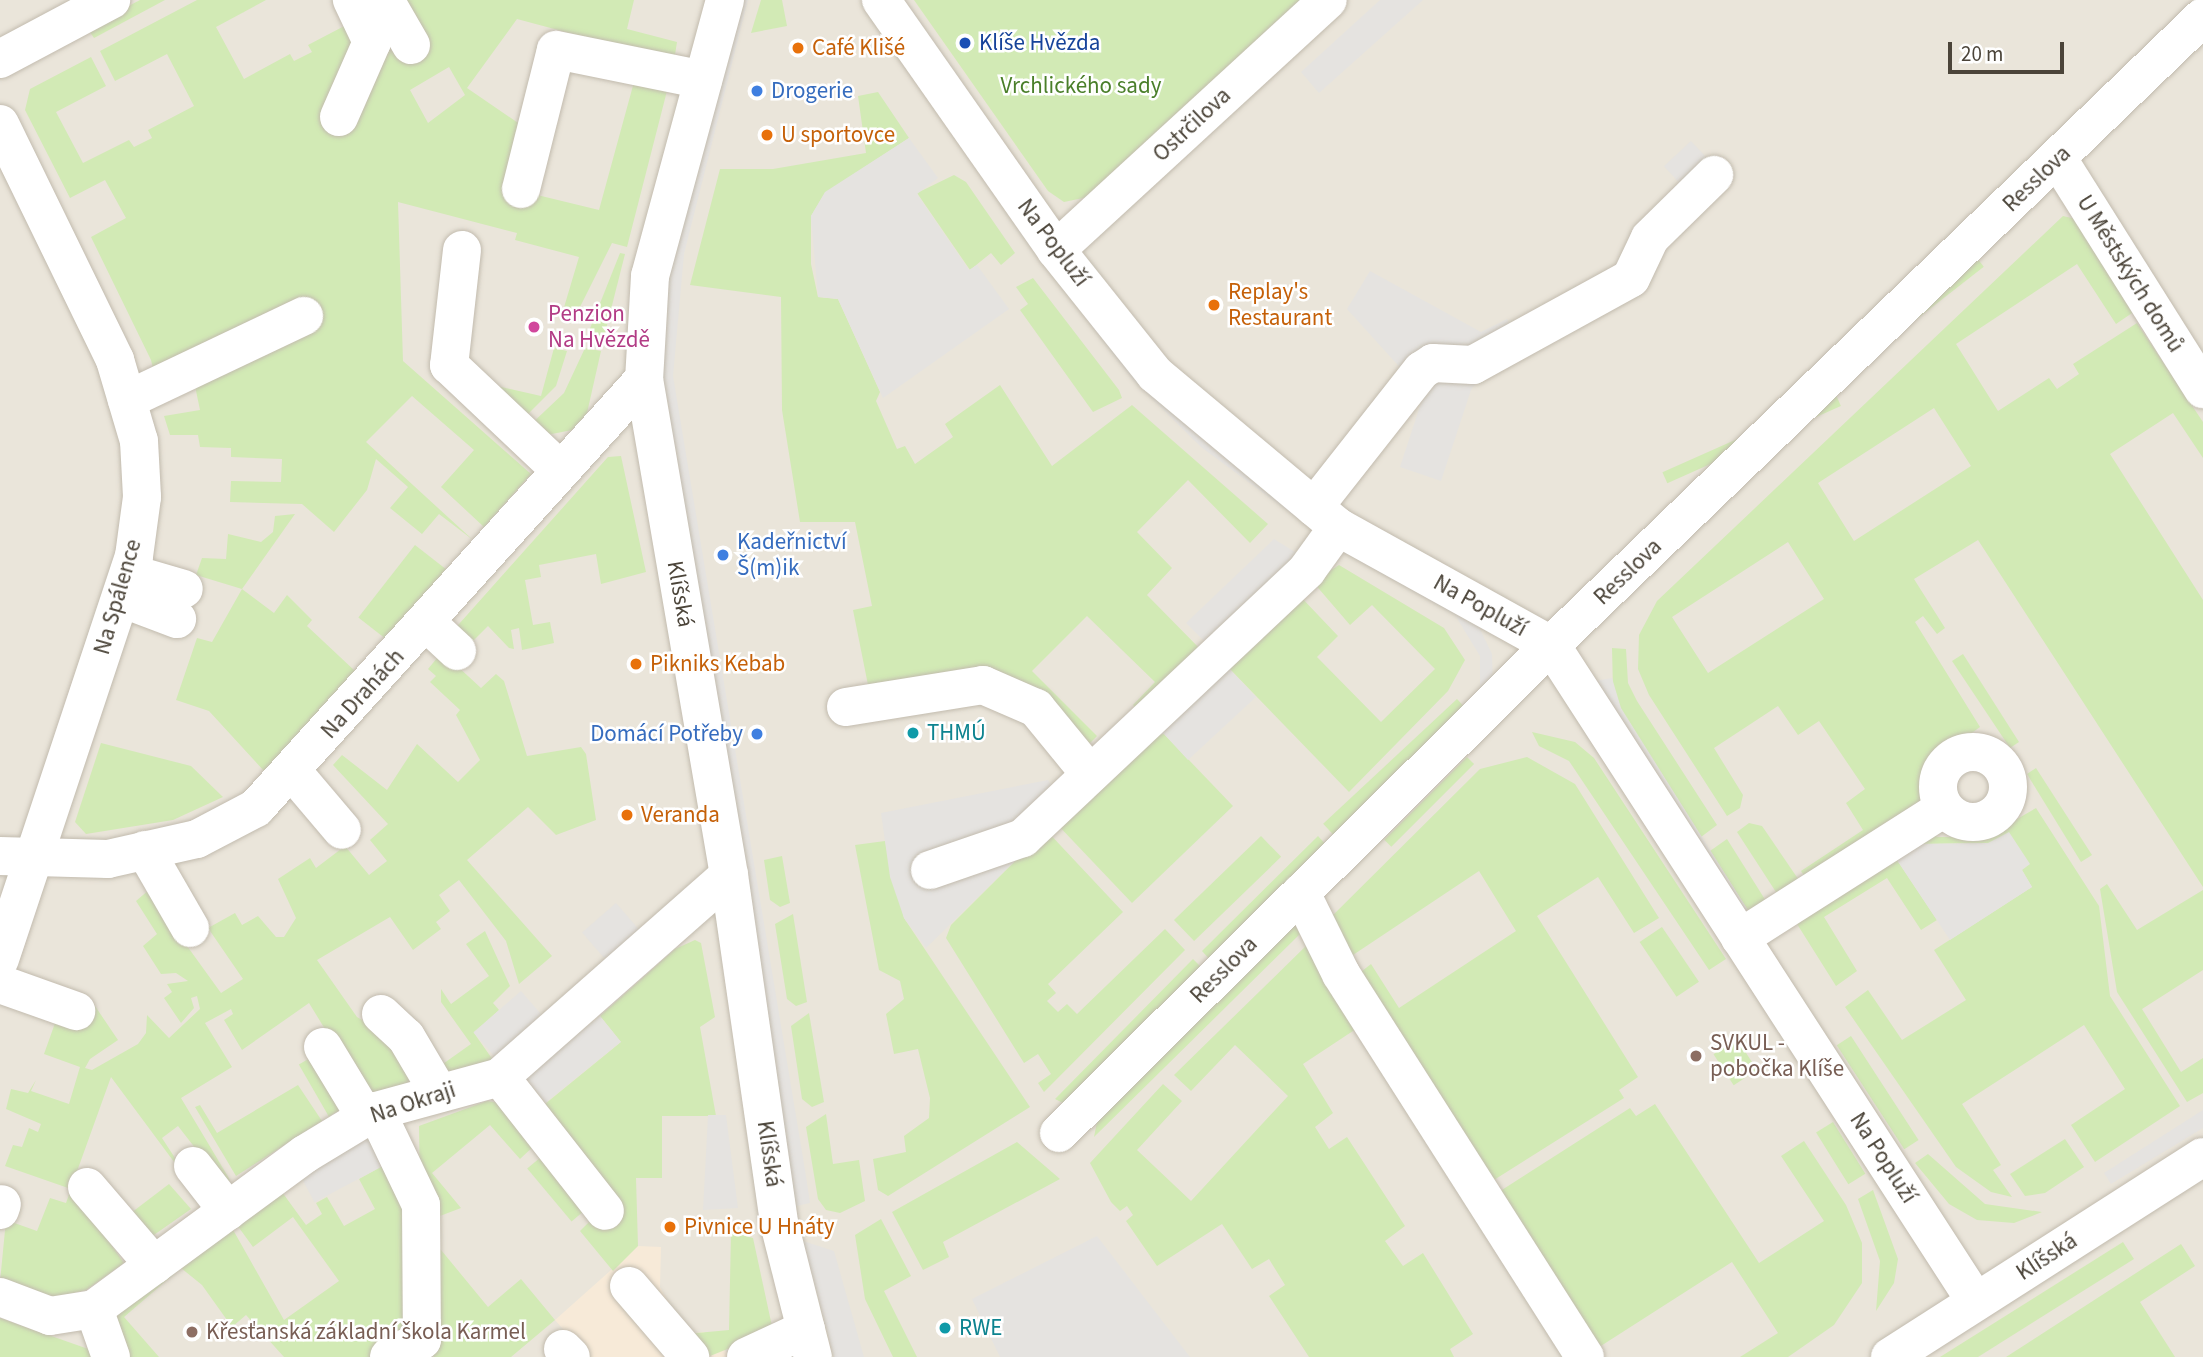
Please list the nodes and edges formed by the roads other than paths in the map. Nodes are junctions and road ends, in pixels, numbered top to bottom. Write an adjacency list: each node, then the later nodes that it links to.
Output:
1 (111, 0): 9 (street)
2 (352, 0): 11 (street)
3 (385, 0): 8 (street)
4 (725, 0): 10 (street, Klíšská)
5 (881, 0): 17 (street, Na Popluží)
6 (1328, 0): 17 (street, Ostrčilova)
7 (2203, 18): 13 (street, Resslova)
8 (411, 45)
9 (0, 59)
10 (703, 80): 15 (street); 19 (street, Klíšská)
11 (339, 117)
12 (0, 124): 21 (street, Na Spálence)
13 (2057, 159): 20 (street, U Městských domů); 27 (street, Resslova)
14 (1714, 175): 23 (street)
15 (521, 189)
16 (462, 250): 22 (street)
17 (1056, 250): 23 (street, Na Popluží)
18 (304, 316): 21 (street)
19 (644, 379): 22 (street, Na Drahách); 37 (street, Klíšská)
20 (2203, 389)
21 (127, 400): 24 (street, Na Spálence)
22 (561, 471): 26 (street, Na Drahách)
23 (1326, 517): 27 (street, Na Popluží); 31 (street)
24 (125, 586): 25 (street); 35 (street, Na Spálence)
25 (180, 604)
26 (426, 623): 28 (street); 30 (street, Na Drahách)
27 (1551, 645): 38 (street, Resslova); 40 (street, Na Popluží)
28 (457, 651)
29 (846, 707): 31 (street)
30 (301, 763): 33 (street); 34 (street, Na Drahách)
31 (1090, 774): 36 (street)
32 (1944, 808): 40 (street)
33 (347, 816)
34 (154, 848): 35 (street, Na Drahách); 39 (street)
35 (18, 856): 41 (street, Na Spálence)
36 (930, 870)
37 (729, 875): 46 (street, Na Okraji); 60 (street, Klíšská)
38 (1301, 893): 49 (street, Resslova); 65 (street)
39 (201, 922)
40 (1740, 939): 58 (street, Na Popluží)
41 (0, 959)
42 (0, 984): 43 (street)
43 (76, 1011)
44 (381, 1014): 47 (street)
45 (323, 1047): 48 (street)
46 (500, 1077): 47 (street, Na Okraji); 54 (street)
47 (439, 1093): 48 (street, Na Okraji)
48 (371, 1114): 53 (street, Na Okraji); 62 (street)
49 (1059, 1133)
50 (2203, 1157): 58 (street, Klíšská)
51 (193, 1166): 53 (street)
52 (87, 1187): 55 (street)
53 (228, 1211): 55 (street, Na Okraji)
54 (604, 1211)
55 (153, 1265): 59 (street, Na Okraji)
56 (629, 1286): 63 (street)
57 (0, 1297): 59 (street, Na Okraji)
58 (1976, 1302): 66 (street, Klíšská)
59 (94, 1309): 61 (street)
60 (809, 1343): 64 (street)
61 (111, 1357)
62 (389, 1357)
63 (690, 1357)
64 (746, 1357)
65 (1585, 1357)
66 (1890, 1357)

